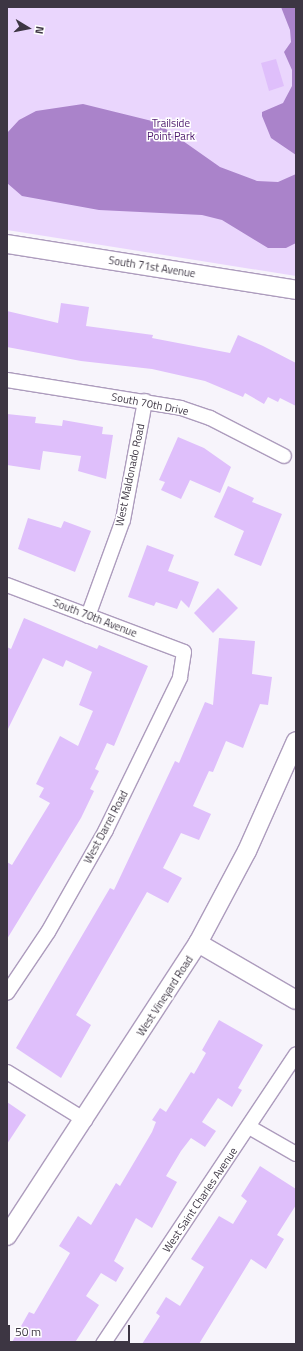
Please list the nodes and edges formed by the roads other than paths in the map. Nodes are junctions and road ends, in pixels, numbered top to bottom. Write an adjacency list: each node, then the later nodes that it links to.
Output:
1 (7, 244): 2 (street, South 71st Avenue)
2 (296, 290)
3 (7, 380): 4 (street, South 70th Drive)
4 (145, 401): 5 (street, South 70th Drive); 7 (street, West Maldonado Road)
5 (284, 456)
6 (7, 585): 7 (street, South 70th Avenue)
7 (88, 616): 8 (street, South 70th Avenue)
8 (184, 652): 11 (street, West Darrel Road)
9 (296, 741): 10 (street, West Vineyard Road)
10 (198, 943): 12 (street); 15 (street, West Vineyard Road)
11 (7, 993)
12 (296, 1000)
13 (296, 1055): 16 (street, West Saint Charles Avenue)
14 (7, 1072): 15 (street)
15 (85, 1120): 18 (street, West Vineyard Road)
16 (249, 1126): 17 (street); 19 (street, West Saint Charles Avenue)
17 (296, 1154)
18 (7, 1236)
19 (103, 1344)

